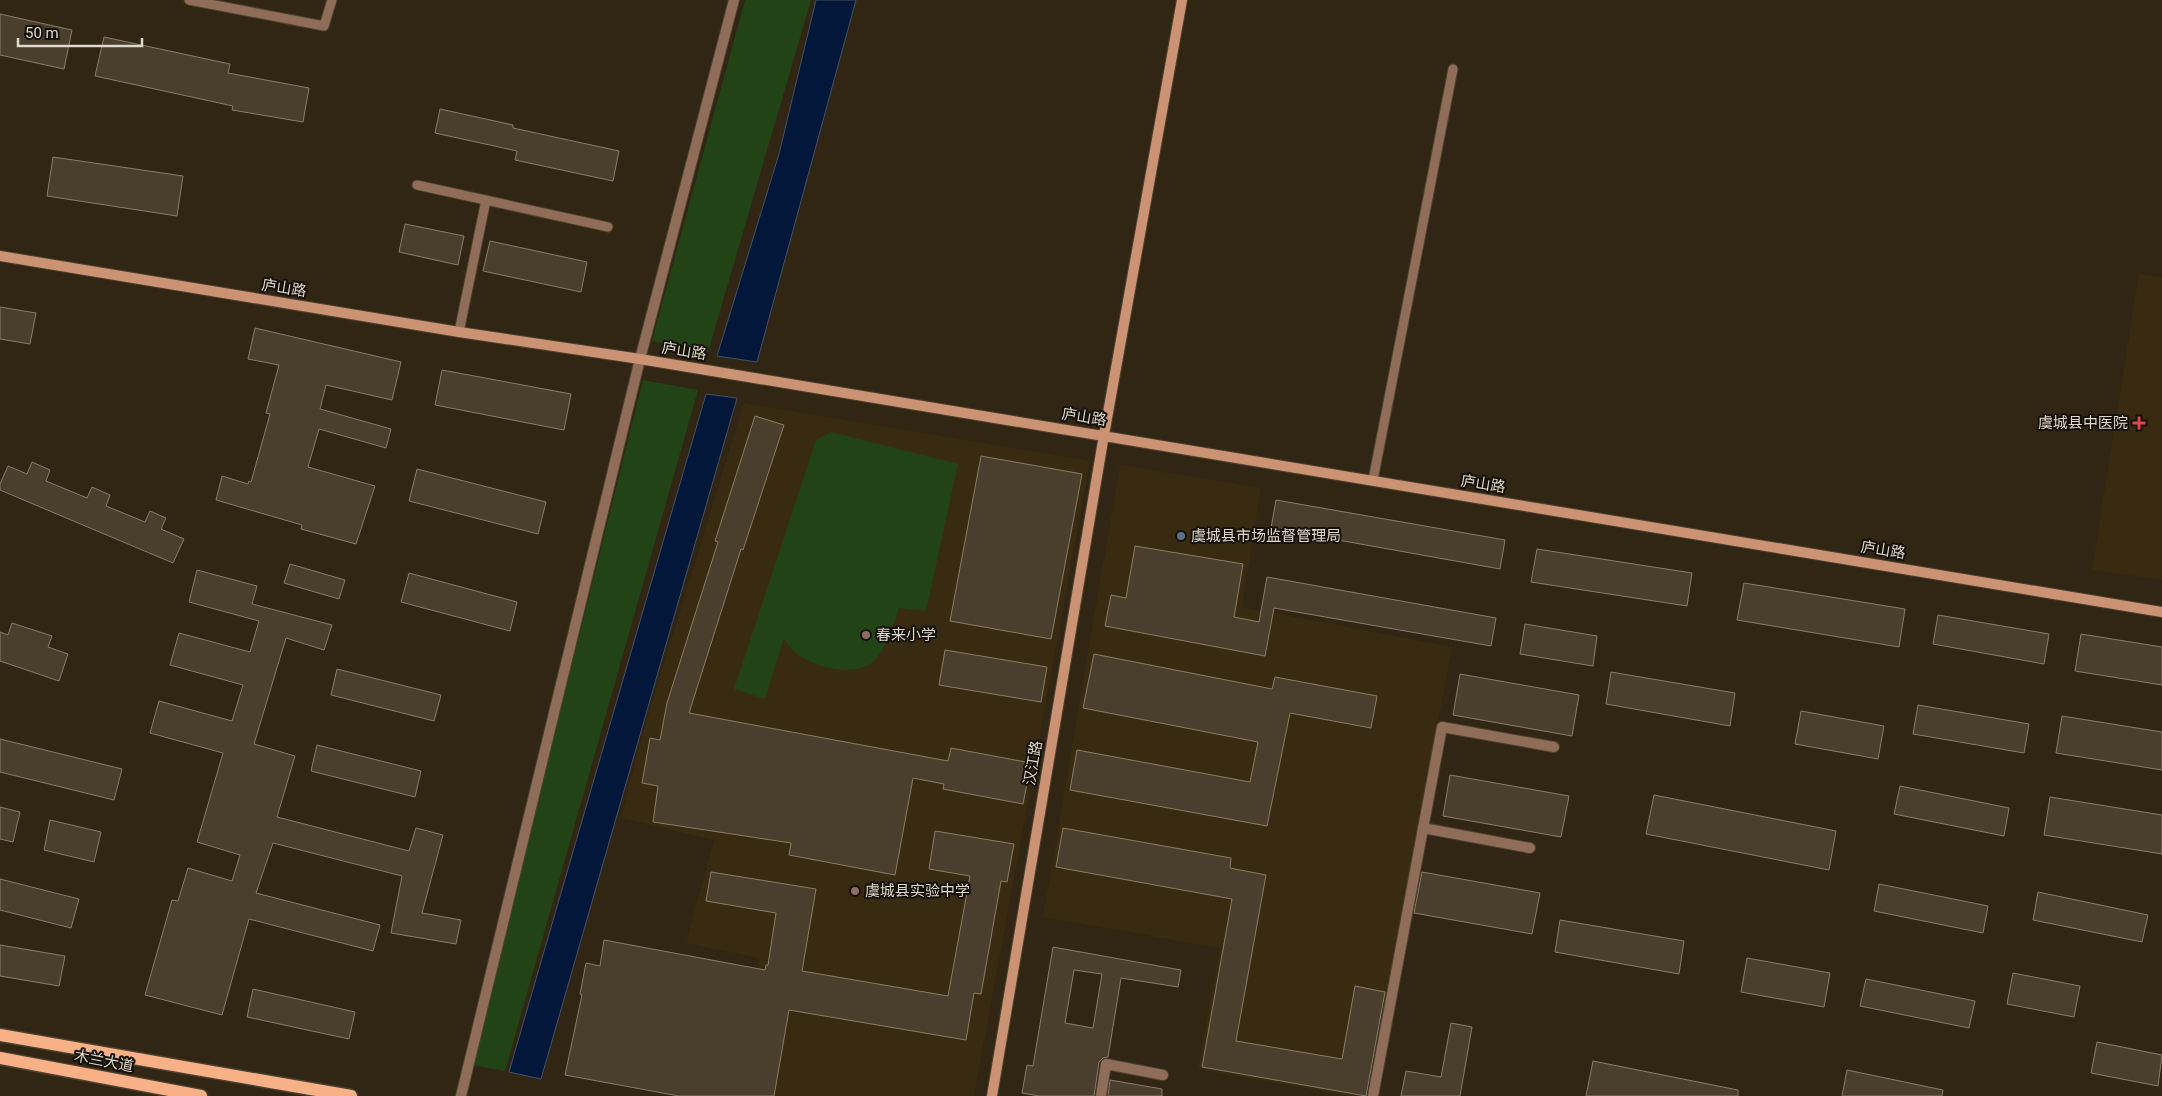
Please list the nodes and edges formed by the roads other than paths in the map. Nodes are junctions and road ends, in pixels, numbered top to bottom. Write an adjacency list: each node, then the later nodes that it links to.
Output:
1 (189, 0): 5 (lane)
2 (332, 0): 5 (lane)
3 (734, 0): 12 (street)
4 (1182, 0): 13 (street, 汉江路)
5 (202, 1)
6 (1453, 68): 14 (lane)
7 (417, 185): 8 (lane)
8 (486, 200): 9 (lane); 11 (lane)
9 (608, 227)
10 (0, 256): 11 (street, 庐山路)
11 (459, 332): 12 (street, 庐山路)
12 (640, 359): 13 (street, 庐山路); 24 (street)
13 (1104, 435): 14 (street, 庐山路); 25 (street, 汉江路)
14 (1374, 480): 15 (street, 庐山路)
15 (2162, 612)
16 (1554, 747): 17 (street)
17 (1423, 828): 18 (street); 27 (street)
18 (1530, 848)
19 (0, 1034): 23 (main road)
20 (0, 1058): 22 (main road, 木兰大道)
21 (1163, 1075): 26 (street)
22 (201, 1096)
23 (350, 1096)
24 (461, 1096)
25 (992, 1096)
26 (1101, 1096)
27 (1373, 1096)

